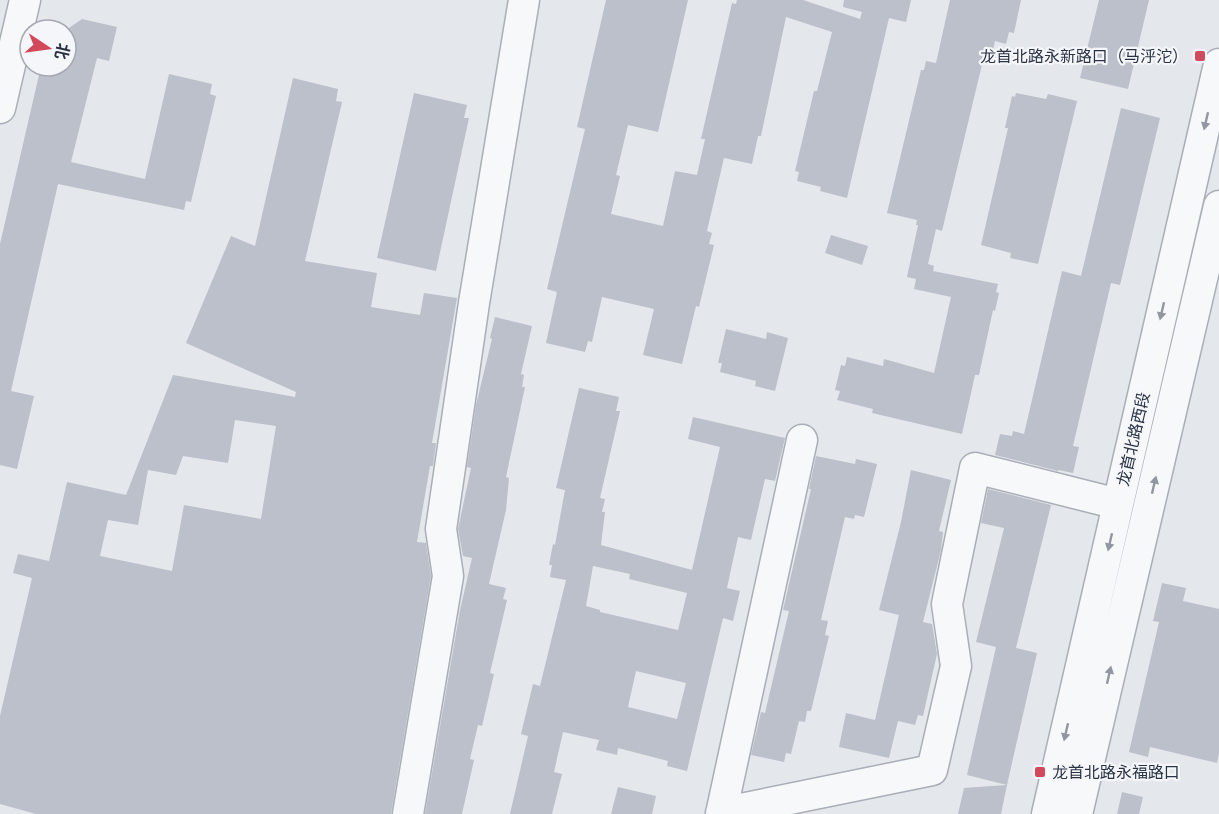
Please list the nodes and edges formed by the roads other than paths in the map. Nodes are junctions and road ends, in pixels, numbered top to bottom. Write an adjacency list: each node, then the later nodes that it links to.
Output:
1 (25, 0): 4 (street)
2 (524, 0): 9 (street)
3 (1219, 64): 7 (street, 龙首北路西段, one-way to 7)
4 (0, 108)
5 (1219, 206): 11 (street, 龙首北路西段, one-way to 5)
6 (802, 440): 8 (street)
7 (1118, 504): 8 (street); 10 (street, 龙首北路西段, one-way to 10)
8 (721, 813)
9 (408, 814)
10 (1047, 814)
11 (1077, 814)

